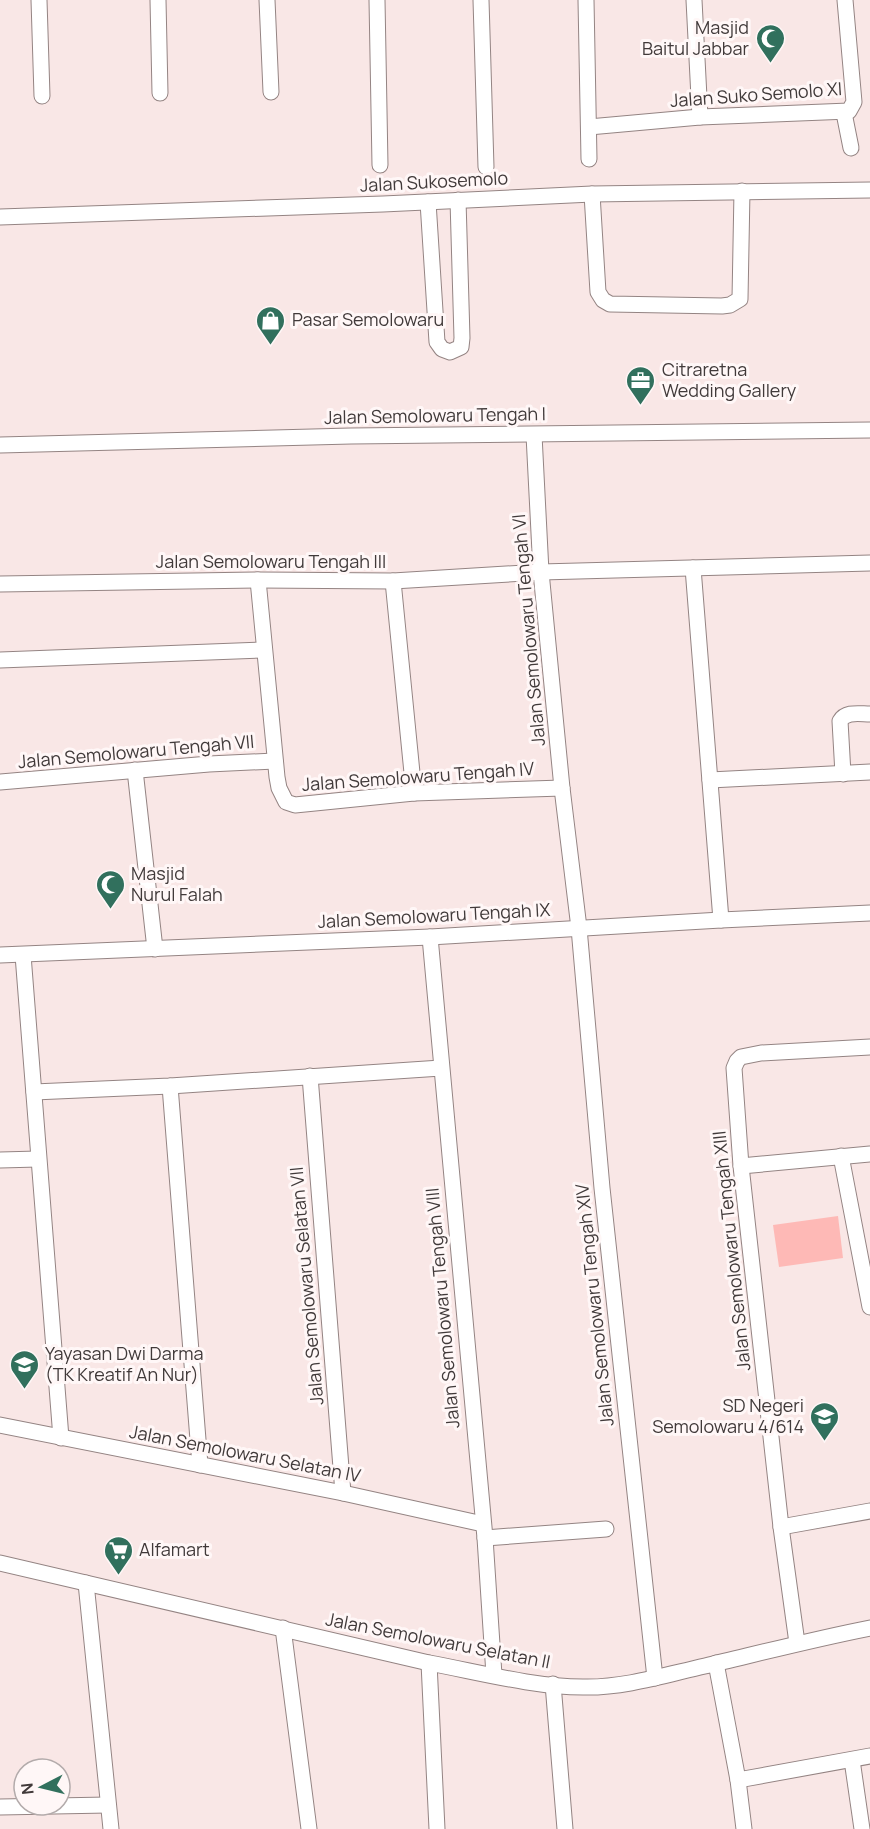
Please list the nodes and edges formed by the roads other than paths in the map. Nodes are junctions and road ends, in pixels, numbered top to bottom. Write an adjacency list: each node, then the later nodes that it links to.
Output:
1 (39, 0): 11 (street)
2 (158, 0): 10 (street)
3 (267, 0): 9 (street)
4 (377, 0): 17 (street)
5 (481, 0): 18 (street)
6 (586, 0): 14 (street)
7 (694, 0): 13 (street)
8 (844, 0): 12 (street, Jalan Suko Semolo XI)
9 (271, 92)
10 (160, 93)
11 (42, 96)
12 (844, 112): 13 (street, Jalan Suko Semolo XI); 15 (street)
13 (700, 117): 14 (street, Jalan Suko Semolo XI)
14 (589, 127): 16 (street)
15 (851, 148)
16 (590, 159)
17 (380, 165)
18 (486, 167)
19 (870, 190): 20 (street, Jalan Sukosemolo)
20 (742, 191): 21 (street, Jalan Sukosemolo); 21 (street)
21 (592, 194): 22 (street, Jalan Sukosemolo)
22 (458, 200): 23 (street, Jalan Sukosemolo); 23 (street)
23 (428, 202): 24 (street, Jalan Sukosemolo)
24 (0, 217)
25 (870, 430): 26 (street, Jalan Semolowaru Tengah I)
26 (534, 435): 27 (street, Jalan Semolowaru Tengah I); 30 (street, Jalan Semolowaru Tengah VI)
27 (0, 445)
28 (870, 563): 29 (street, Jalan Semolowaru Tengah III)
29 (693, 568): 30 (street, Jalan Semolowaru Tengah III); 41 (street)
30 (541, 572): 32 (street, Jalan Semolowaru Tengah III); 43 (street, Jalan Semolowaru Tengah VI)
31 (258, 580): 32 (street, Jalan Semolowaru Tengah III); 33 (street, Jalan Semolowaru Tengah III); 34 (street, Jalan Semolowaru Tengah IV)
32 (393, 581): 44 (street)
33 (0, 584)
34 (263, 650): 35 (street); 37 (street, Jalan Semolowaru Tengah IV)
35 (0, 660)
36 (870, 714): 40 (street)
37 (275, 761): 38 (street, Jalan Semolowaru Tengah VII); 44 (street, Jalan Semolowaru Tengah IV)
38 (135, 770): 42 (street, Jalan Semolowaru Tengah VII); 49 (street)
39 (870, 772): 40 (street)
40 (843, 774): 41 (street)
41 (710, 780): 46 (street)
42 (0, 782)
43 (562, 788): 44 (street, Jalan Semolowaru Tengah IV); 47 (street, Jalan Semolowaru Tengah VI)
44 (414, 794)
45 (870, 913): 46 (street, Jalan Semolowaru Tengah IX)
46 (721, 920): 47 (street, Jalan Semolowaru Tengah IX)
47 (579, 928): 48 (street, Jalan Semolowaru Tengah IX); 79 (street, Jalan Semolowaru Tengah XIV)
48 (430, 937): 49 (street, Jalan Semolowaru Tengah IX); 53 (street, Jalan Semolowaru Tengah VIII)
49 (155, 949): 51 (street, Jalan Semolowaru Tengah IX)
50 (0, 955): 51 (street, Jalan Semolowaru Tengah IX)
51 (23, 955): 56 (street)
52 (870, 1047): 61 (street, Jalan Semolowaru Tengah XIII)
53 (441, 1068): 54 (street); 70 (street, Jalan Semolowaru Tengah VIII)
54 (310, 1076): 55 (street); 66 (street, Jalan Semolowaru Selatan VII)
55 (170, 1086): 56 (street); 65 (street)
56 (34, 1092): 59 (street)
57 (870, 1154): 58 (street)
58 (841, 1156): 61 (street); 62 (street)
59 (38, 1159): 60 (street); 64 (street)
60 (0, 1160)
61 (741, 1166): 68 (street, Jalan Semolowaru Tengah XIII)
62 (870, 1307)
63 (0, 1425): 64 (street, Jalan Semolowaru Selatan IV)
64 (61, 1438): 65 (street, Jalan Semolowaru Selatan IV)
65 (200, 1465): 66 (street, Jalan Semolowaru Selatan IV)
66 (343, 1493): 70 (street, Jalan Semolowaru Selatan IV)
67 (870, 1510): 68 (street)
68 (782, 1527): 75 (street, Jalan Semolowaru Tengah XIII)
69 (606, 1529): 70 (street, Jalan Semolowaru Selatan IV)
70 (484, 1531): 78 (street, Jalan Semolowaru Tengah VIII)
71 (0, 1563): 72 (street, Jalan Semolowaru Selatan II)
72 (86, 1583): 73 (street, Jalan Semolowaru Selatan II); 84 (street)
73 (283, 1628): 76 (street, Jalan Semolowaru Selatan II); 87 (street)
74 (870, 1628): 75 (street, Jalan Semolowaru Selatan II)
75 (797, 1643): 77 (street, Jalan Semolowaru Selatan II)
76 (429, 1663): 78 (street, Jalan Semolowaru Selatan II); 88 (street)
77 (716, 1663): 79 (street, Jalan Semolowaru Selatan II); 83 (street)
78 (494, 1675): 80 (street, Jalan Semolowaru Selatan II)
79 (655, 1678): 80 (street, Jalan Semolowaru Selatan II)
80 (553, 1684): 89 (street)
81 (870, 1756): 82 (street)
82 (852, 1760): 83 (street); 91 (street)
83 (738, 1780): 90 (street)
84 (108, 1805): 85 (street); 86 (street)
85 (0, 1807)
86 (111, 1829)
87 (309, 1829)
88 (437, 1829)
89 (565, 1829)
90 (744, 1829)
91 (862, 1829)

